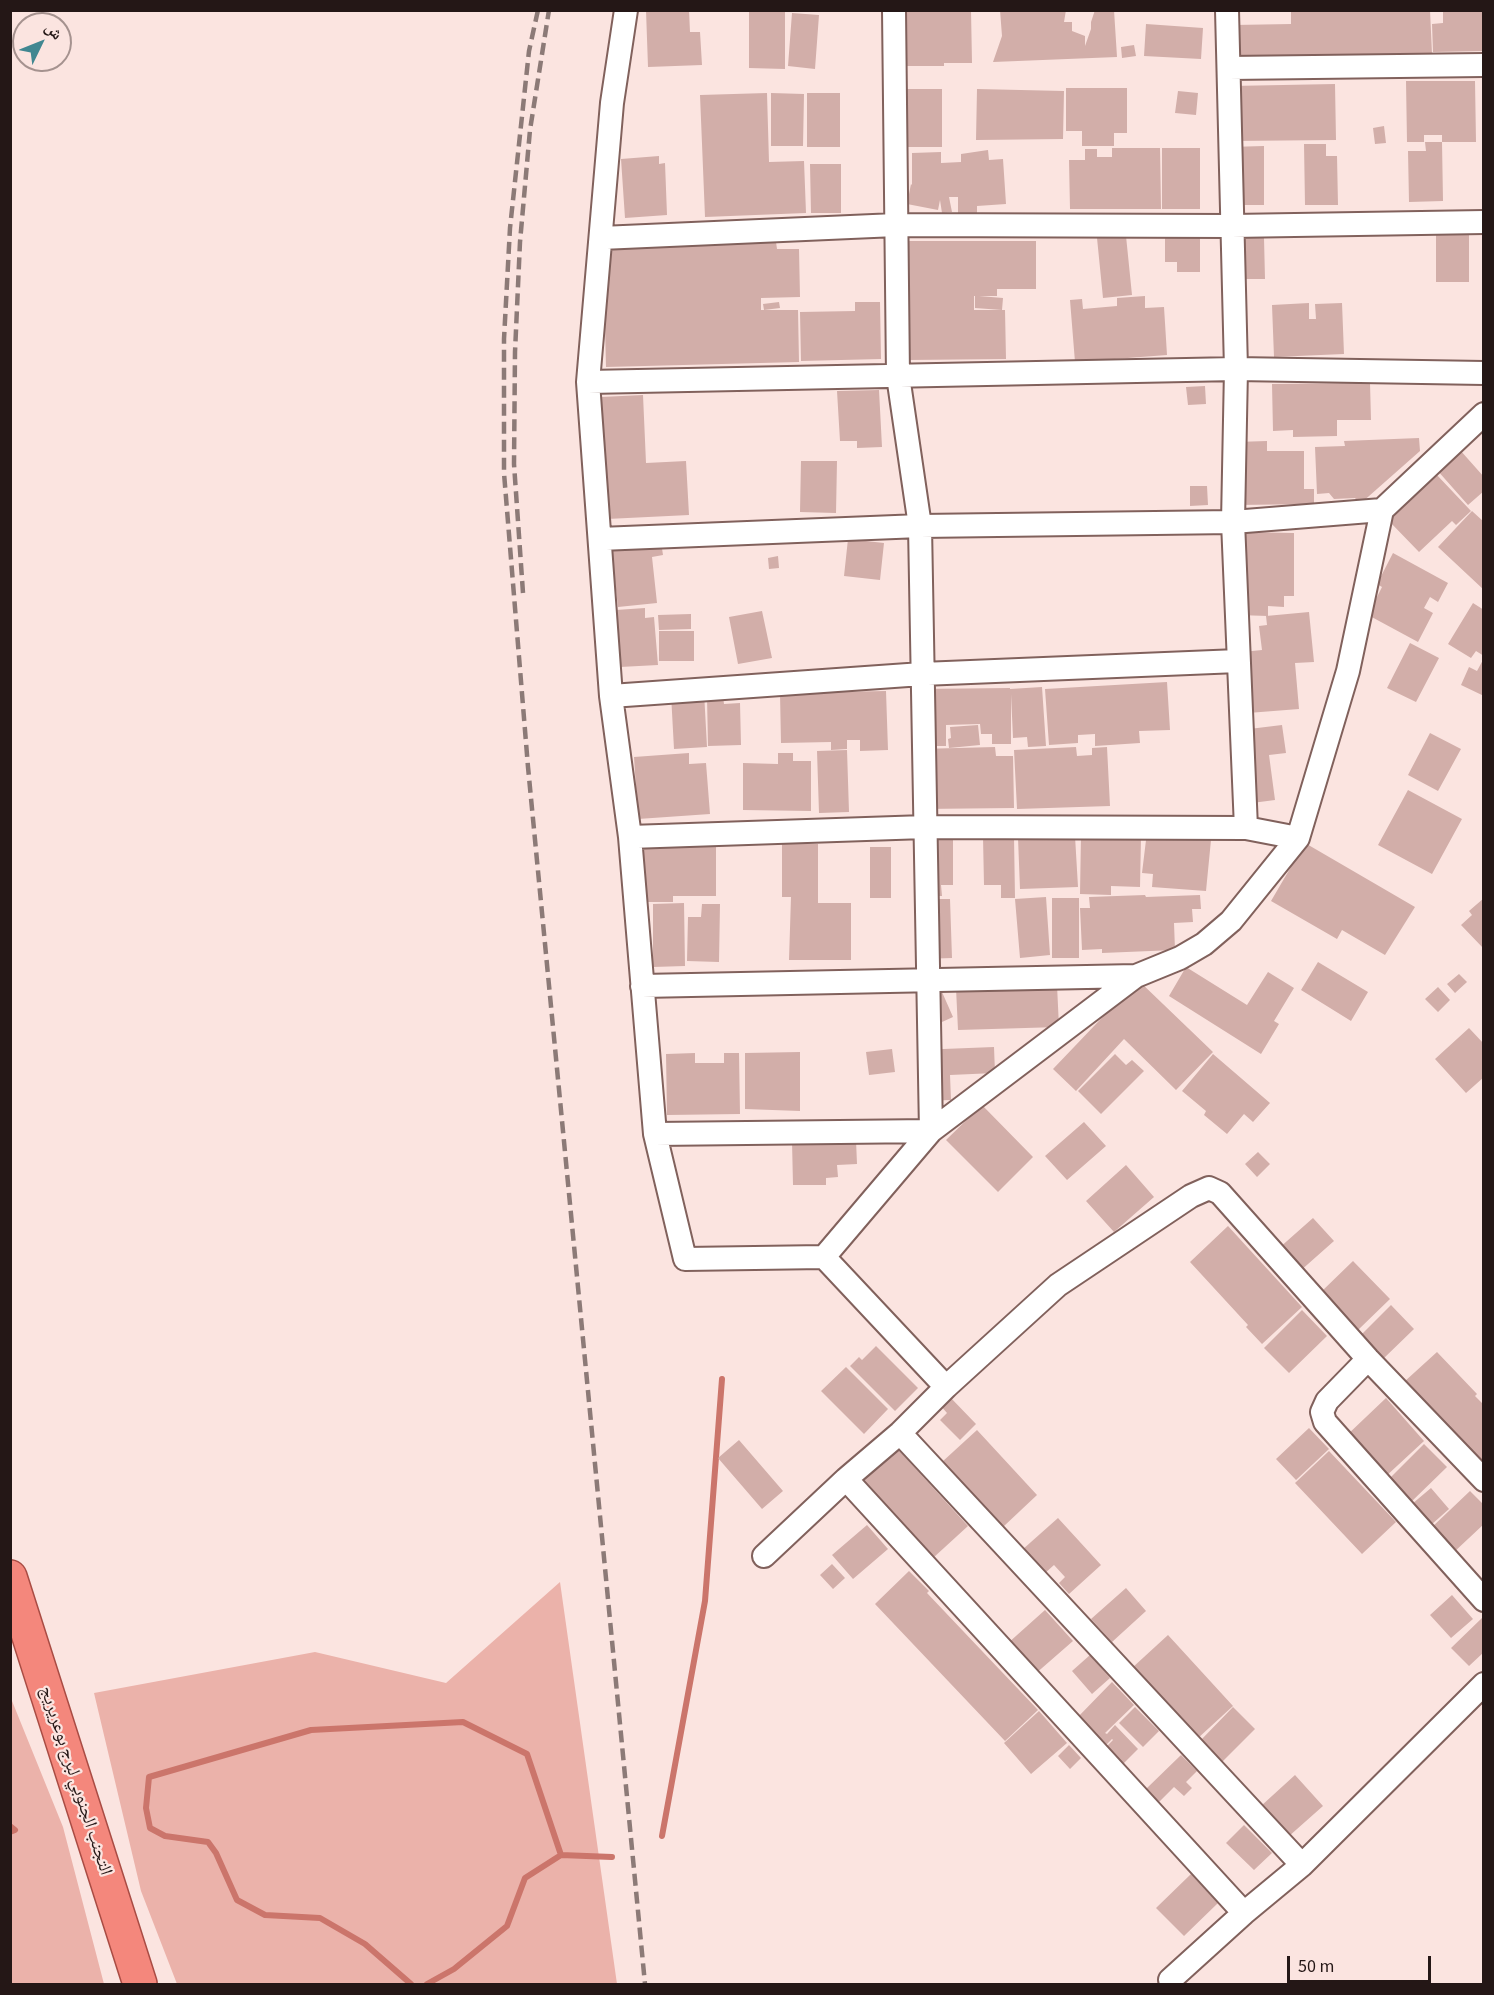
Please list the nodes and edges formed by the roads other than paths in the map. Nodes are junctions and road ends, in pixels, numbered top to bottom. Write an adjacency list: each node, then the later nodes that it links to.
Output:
1 (626, 10): 9 (street)
2 (894, 10): 7 (street)
3 (1227, 10): 5 (street)
4 (1484, 65): 5 (street)
5 (1228, 68): 8 (street)
6 (1484, 222): 8 (street)
7 (896, 225): 8 (street); 9 (street); 12 (street)
8 (1232, 226): 10 (street)
9 (601, 238): 13 (street)
10 (1236, 369): 11 (street); 12 (street); 16 (street)
11 (1484, 373)
12 (898, 376): 13 (street); 17 (street)
13 (588, 382): 18 (street)
14 (1484, 414): 15 (street)
15 (1382, 510): 16 (street); 25 (street)
16 (1233, 522): 17 (street); 19 (street)
17 (920, 526): 18 (street); 20 (street)
18 (600, 539): 21 (street)
19 (1238, 661): 20 (street); 23 (street)
20 (922, 674): 21 (street); 22 (street)
21 (611, 696): 24 (street)
22 (926, 827): 23 (street); 24 (street); 27 (street)
23 (1246, 828): 25 (street)
24 (630, 837): 28 (street)
25 (1298, 838): 26 (street)
26 (1136, 976): 27 (street); 29 (street)
27 (928, 979): 28 (street); 29 (street)
28 (642, 986): 30 (street)
29 (931, 1131): 30 (street); 31 (street)
30 (655, 1134): 31 (street)
31 (824, 1257): 33 (street)
32 (1368, 1359): 33 (street); 36 (street); 39 (street)
33 (946, 1387): 34 (street)
34 (900, 1433): 35 (street); 41 (street)
35 (846, 1479): 37 (street); 42 (street)
36 (1484, 1480)
37 (764, 1556)
38 (10, 1577): 44 (highway, التجنب الجنوبي لبرج بوعريريج)
39 (1484, 1600)
40 (1484, 1684): 41 (street)
41 (1302, 1865): 42 (street)
42 (1244, 1913): 43 (street)
43 (1170, 1980)
44 (140, 1984)

